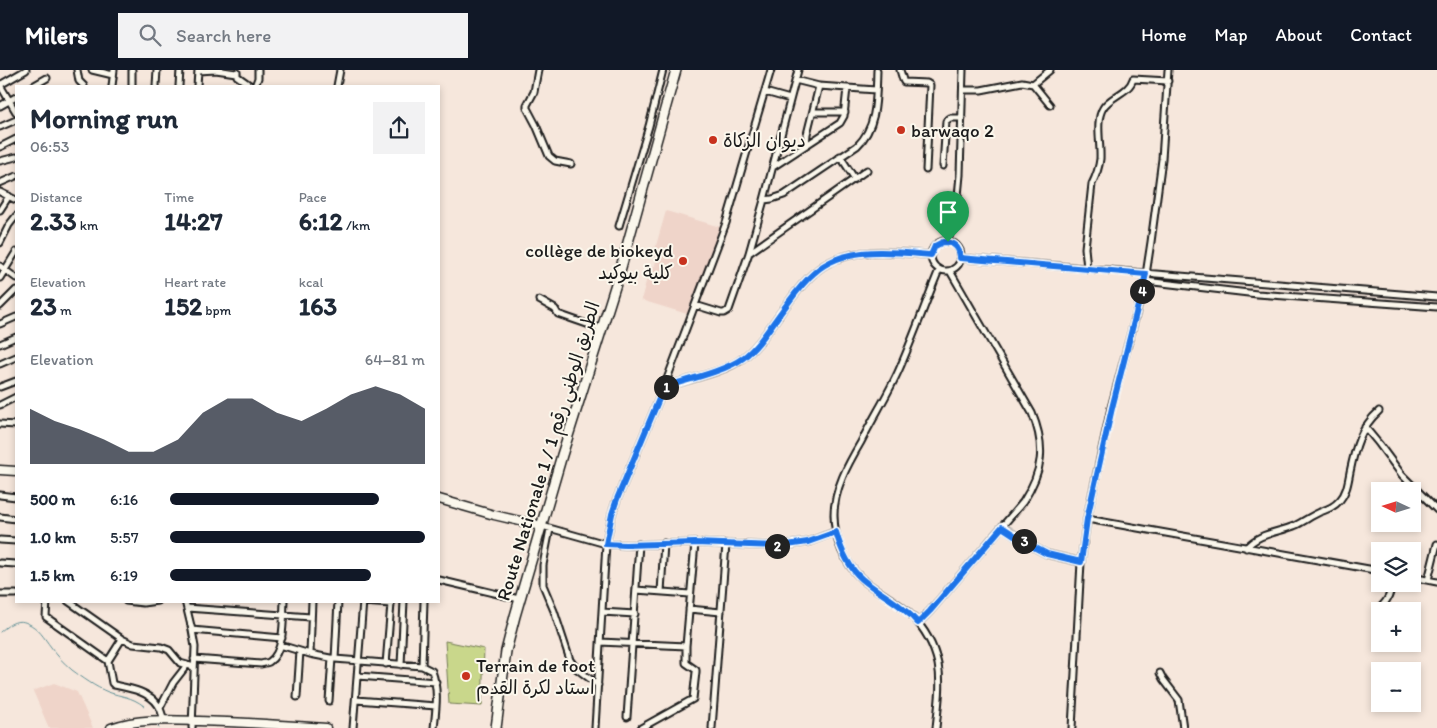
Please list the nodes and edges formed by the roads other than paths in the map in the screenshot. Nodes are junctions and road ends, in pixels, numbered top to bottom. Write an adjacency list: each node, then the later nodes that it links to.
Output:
1 (26, 70): 26 (street)
2 (77, 70): 28 (street)
3 (92, 70): 21 (street)
4 (132, 70): 29 (street)
5 (157, 70): 30 (street)
6 (180, 70): 31 (street)
7 (198, 70): 20 (street); 32 (street)
8 (258, 70): 34 (street)
9 (340, 70): 35 (street)
10 (538, 70): 58 (street)
11 (662, 70): 72 (street)
12 (676, 70): 96 (main road, Route Nationale 1 / الطريق الوطني رقم 1)
13 (771, 70): 40 (street)
14 (798, 70): 23 (street)
15 (877, 70): 38 (street)
16 (900, 70): 62 (street)
17 (963, 70): 39 (street)
18 (1050, 70): 25 (street)
19 (1168, 70): 24 (street)
20 (237, 71): 33 (street)
21 (114, 73)
22 (47, 78): 27 (street)
23 (795, 80): 36 (street); 42 (street)
24 (1168, 81): 80 (street); 84 (street)
25 (1033, 84): 39 (street); 44 (street)
26 (0, 85): 43 (street)
27 (35, 85)
28 (83, 85)
29 (132, 85)
30 (156, 85)
31 (179, 85)
32 (198, 85)
33 (250, 85)
34 (255, 85)
35 (337, 85)
36 (819, 86): 37 (street); 47 (street)
37 (847, 88): 38 (street); 48 (street)
38 (876, 90): 55 (street)
39 (962, 90): 49 (street)
40 (765, 92): 42 (street); 91 (street)
41 (15, 97): 43 (street)
42 (790, 99): 60 (street)
43 (10, 100): 45 (street); 46 (street)
44 (1050, 105)
45 (0, 106)
46 (15, 110)
47 (814, 112): 48 (street); 53 (street)
48 (845, 112): 53 (street)
49 (962, 118): 59 (street); 73 (street)
50 (15, 120): 51 (street)
51 (0, 127)
52 (15, 140): 54 (street)
53 (806, 145): 60 (street)
54 (0, 147)
55 (840, 156): 64 (street); 69 (street)
56 (15, 157): 57 (street)
57 (0, 161)
58 (571, 164)
59 (944, 166)
60 (773, 168): 69 (street)
61 (867, 170): 64 (street)
62 (926, 170)
63 (15, 176): 65 (street)
64 (855, 180): 75 (street)
65 (0, 183)
66 (0, 192): 67 (street)
67 (9, 196): 68 (street); 70 (street)
68 (15, 199)
69 (764, 200): 75 (street)
70 (0, 210)
71 (15, 218): 74 (street)
72 (619, 226)
73 (948, 242): 77 (street); 78 (street)
74 (0, 243)
75 (749, 253): 91 (street)
76 (15, 254): 81 (street)
77 (931, 255): 82 (street); 103 (street)
78 (960, 258): 80 (street); 83 (street)
79 (0, 266): 81 (street)
80 (1087, 268): 84 (street)
81 (6, 270): 85 (street); 86 (street)
82 (939, 270): 83 (street); 121 (street)
83 (950, 270): 119 (street)
84 (1146, 274): 87 (street); 89 (street)
85 (15, 277)
86 (0, 278)
87 (1145, 281): 93 (street); 118 (street)
88 (15, 291): 92 (street)
89 (1437, 297)
90 (539, 300): 96 (street)
91 (696, 304): 103 (street)
92 (0, 306)
93 (1437, 307)
94 (15, 317): 95 (street)
95 (0, 324)
96 (601, 329): 120 (main road, Route Nationale 1 / الطريق الوطني رقم 1)
97 (15, 339): 98 (street)
98 (0, 344)
99 (15, 357): 100 (street)
100 (0, 364)
101 (15, 381): 102 (street)
102 (0, 387)
103 (664, 387): 126 (street)
104 (15, 398): 105 (street)
105 (0, 405)
106 (1379, 411): 109 (street)
107 (0, 424): 108 (street)
108 (15, 424)
109 (1365, 426): 115 (street); 130 (street)
110 (0, 470): 111 (street)
111 (15, 471)
112 (0, 495): 113 (street)
113 (15, 497)
114 (440, 498): 120 (street)
115 (1437, 510)
116 (0, 517): 117 (street)
117 (15, 519)
118 (1087, 519): 130 (street); 131 (street)
119 (1002, 527): 131 (street); 162 (street)
120 (546, 528): 126 (street); 144 (main road, Route Nationale 1 / الطريق الوطني رقم 1); 184 (street)
121 (836, 532): 128 (street); 162 (street)
122 (0, 540): 123 (street)
123 (15, 542)
124 (664, 543): 125 (street); 127 (street); 140 (street)
125 (695, 543): 128 (street); 143 (street)
126 (606, 544): 127 (street); 157 (street)
127 (639, 544): 139 (street)
128 (726, 544): 158 (street)
129 (1437, 544): 137 (street)
130 (1246, 548): 134 (street)
131 (1081, 562): 204 (street)
132 (0, 563): 133 (street)
133 (15, 564)
134 (1371, 569)
135 (1421, 579): 137 (street)
136 (440, 580): 144 (street)
137 (1428, 580): 138 (street)
138 (1437, 582)
139 (636, 590): 140 (street); 159 (street)
140 (660, 592): 143 (street)
141 (0, 594): 142 (street)
142 (15, 594)
143 (690, 594): 156 (street)
144 (519, 599): 199 (main road, Route Nationale 1 / الطريق الوطني رقم 1)
145 (47, 603): 174 (street)
146 (71, 603): 165 (street)
147 (186, 603): 155 (street)
148 (284, 603): 160 (street)
149 (312, 603): 161 (street)
150 (338, 603): 173 (street)
151 (362, 603): 175 (street)
152 (376, 603): 176 (street)
153 (404, 603): 178 (street)
154 (424, 603): 180 (street)
155 (187, 608): 160 (street); 163 (street)
156 (689, 609): 158 (street); 169 (street)
157 (602, 612): 159 (street); 166 (street)
158 (721, 612): 202 (street)
159 (634, 614): 167 (street)
160 (283, 615): 161 (street); 164 (street)
161 (311, 617): 171 (street)
162 (918, 623): 203 (street)
163 (192, 630): 164 (street); 172 (street)
164 (282, 638): 168 (street)
165 (122, 639): 174 (street); 177 (street)
166 (600, 642): 167 (street); 184 (street)
167 (633, 643): 169 (street); 190 (street)
168 (280, 645): 170 (street); 172 (street)
169 (686, 646): 201 (street)
170 (300, 651): 171 (street); 185 (street)
171 (310, 654): 173 (street)
172 (194, 659): 179 (street)
173 (334, 659): 175 (street); 187 (street)
174 (108, 661): 189 (street)
175 (359, 662): 176 (street); 182 (street)
176 (386, 664): 178 (street)
177 (187, 665): 179 (street); 189 (street)
178 (401, 665): 180 (street)
179 (194, 666): 193 (street)
180 (422, 666): 183 (street)
181 (1160, 673): 205 (street)
182 (358, 676): 183 (street); 186 (street)
183 (436, 682): 188 (street)
184 (598, 686): 200 (street)
185 (297, 697)
186 (356, 700): 188 (street); 197 (street)
187 (329, 702)
188 (436, 706): 198 (street)
189 (160, 708): 191 (street)
190 (627, 717)
191 (164, 720): 192 (street); 193 (street)
192 (142, 724): 195 (street)
193 (192, 724): 194 (street)
194 (252, 726): 196 (street)
195 (111, 728)
196 (326, 728)
197 (353, 728)
198 (434, 728)
199 (496, 728)
200 (595, 728)
201 (641, 728)
202 (712, 728)
203 (936, 728)
204 (1072, 728)
205 (1183, 728)

